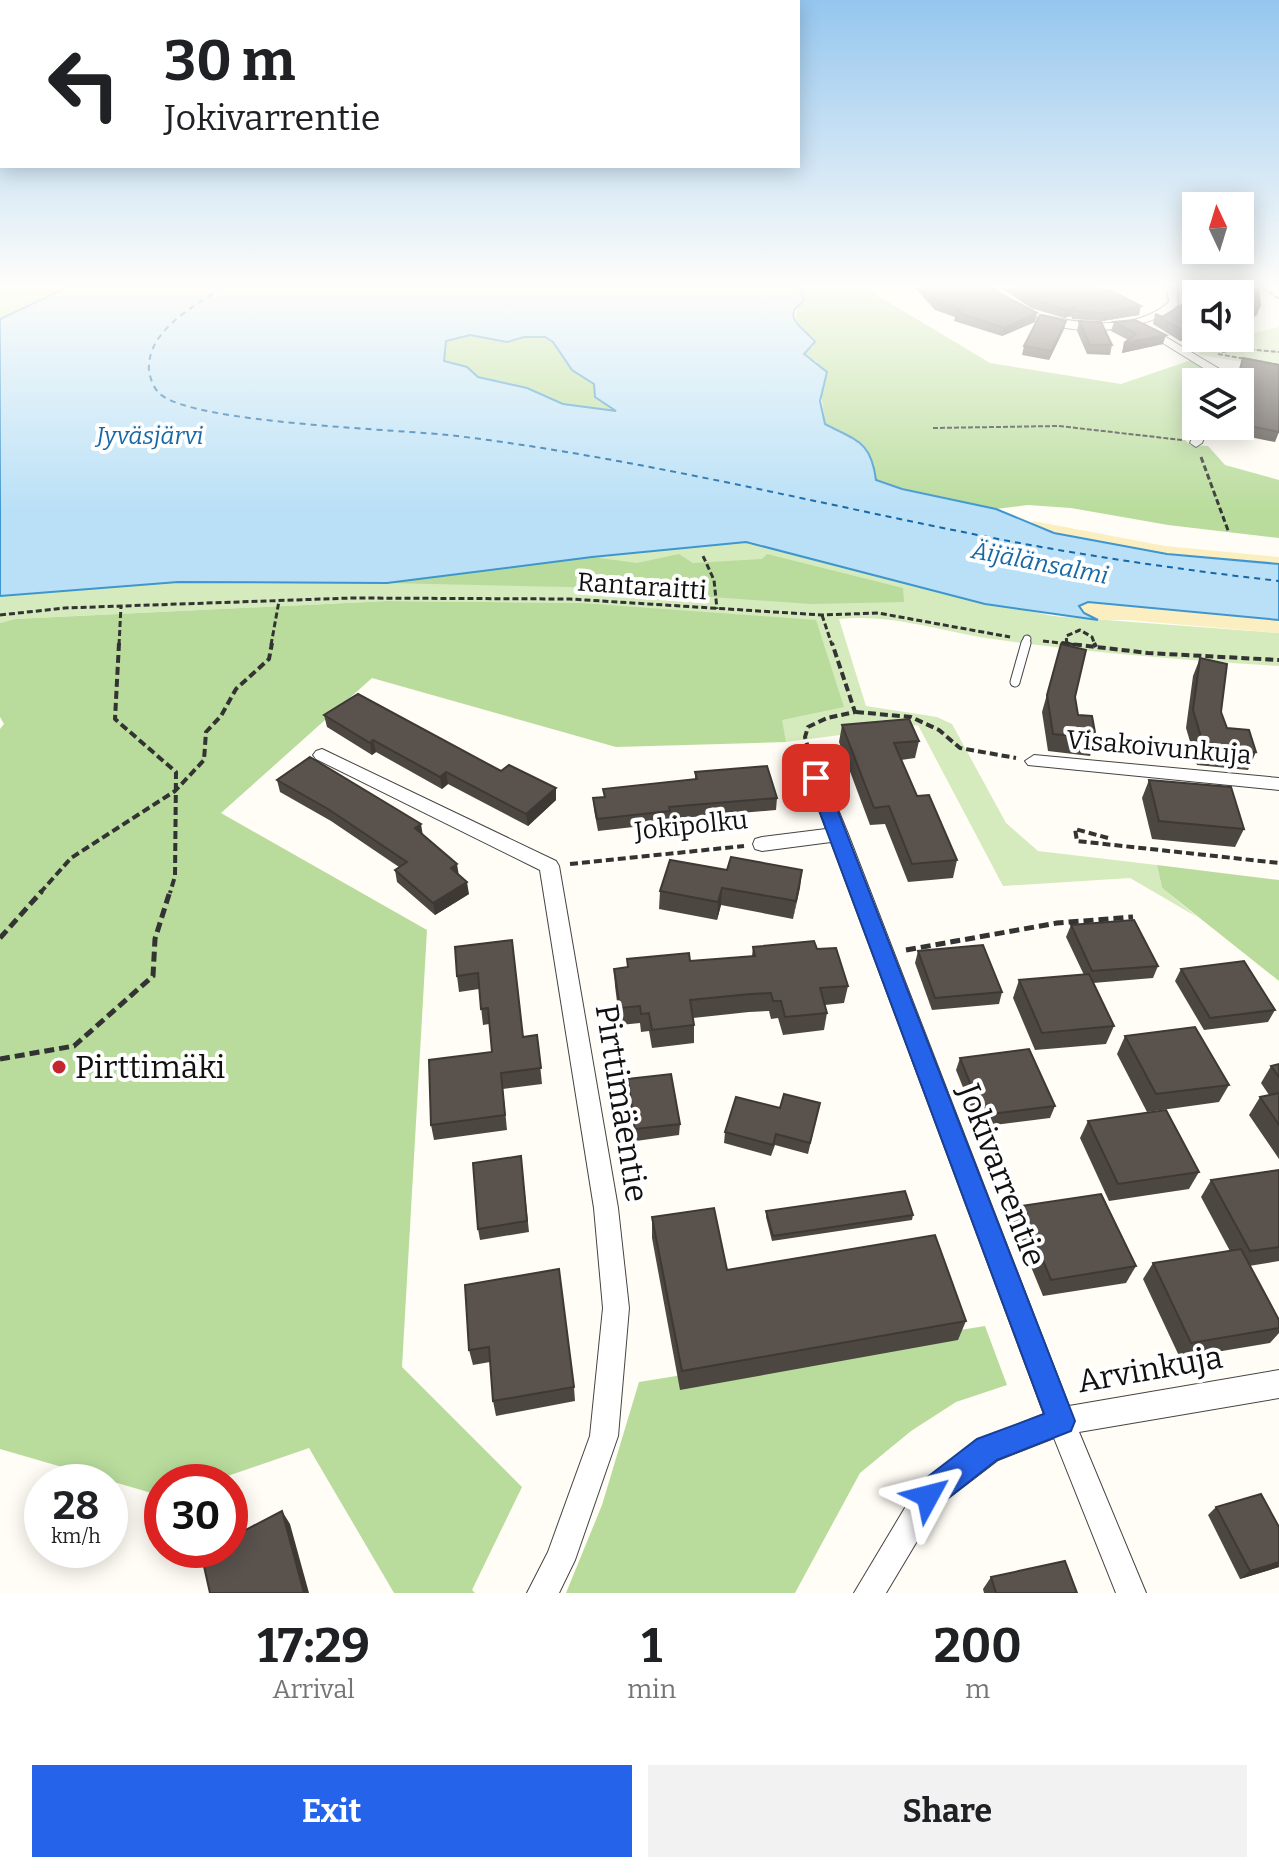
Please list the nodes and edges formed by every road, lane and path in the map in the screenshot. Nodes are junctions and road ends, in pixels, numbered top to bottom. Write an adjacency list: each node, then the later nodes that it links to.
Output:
1 (933, 428): 3 (path)
2 (1197, 440): 3 (street)
3 (1196, 443): 4 (path)
4 (1229, 533)
5 (703, 556): 8 (path)
6 (279, 601): 7 (path, Rantaraitti); 8 (path, Rantaraitti); 21 (path)
7 (121, 606): 9 (path, Rantaraitti); 21 (path)
8 (717, 609): 10 (path, Rantaraitti)
9 (0, 615)
10 (822, 615): 11 (path, Rantaraitti); 16 (path)
11 (1027, 639): 12 (path, Rantaraitti); 15 (lane)
12 (1067, 644): 13 (path, Rantaraitti); 13 (path)
13 (1096, 647): 14 (path, Rantaraitti)
14 (1279, 660)
15 (1015, 682)
16 (855, 712): 18 (path); 19 (path)
17 (322, 755): 26 (street)
18 (1034, 761): 20 (street, Visakoivunkuja)
19 (816, 778): 22 (street, Jokivarrentie)
20 (1279, 784)
21 (175, 791): 28 (path); 30 (path)
22 (839, 834): 24 (street, Jokipolku); 29 (street, Jokivarrentie)
23 (1108, 838): 25 (path)
24 (762, 844): 26 (path, Jokipolku)
25 (1279, 863)
26 (549, 866): 33 (street, Pirttimäentie)
27 (1133, 917): 29 (path)
28 (0, 938)
29 (884, 954): 32 (street, Jokivarrentie)
30 (0, 1059)
31 (1279, 1384): 32 (street, Arvinkuja)
32 (1061, 1421): 34 (street, Arvinkuja); 35 (street, Jokivarrentie)
33 (542, 1593)
34 (869, 1593)
35 (1131, 1593)

